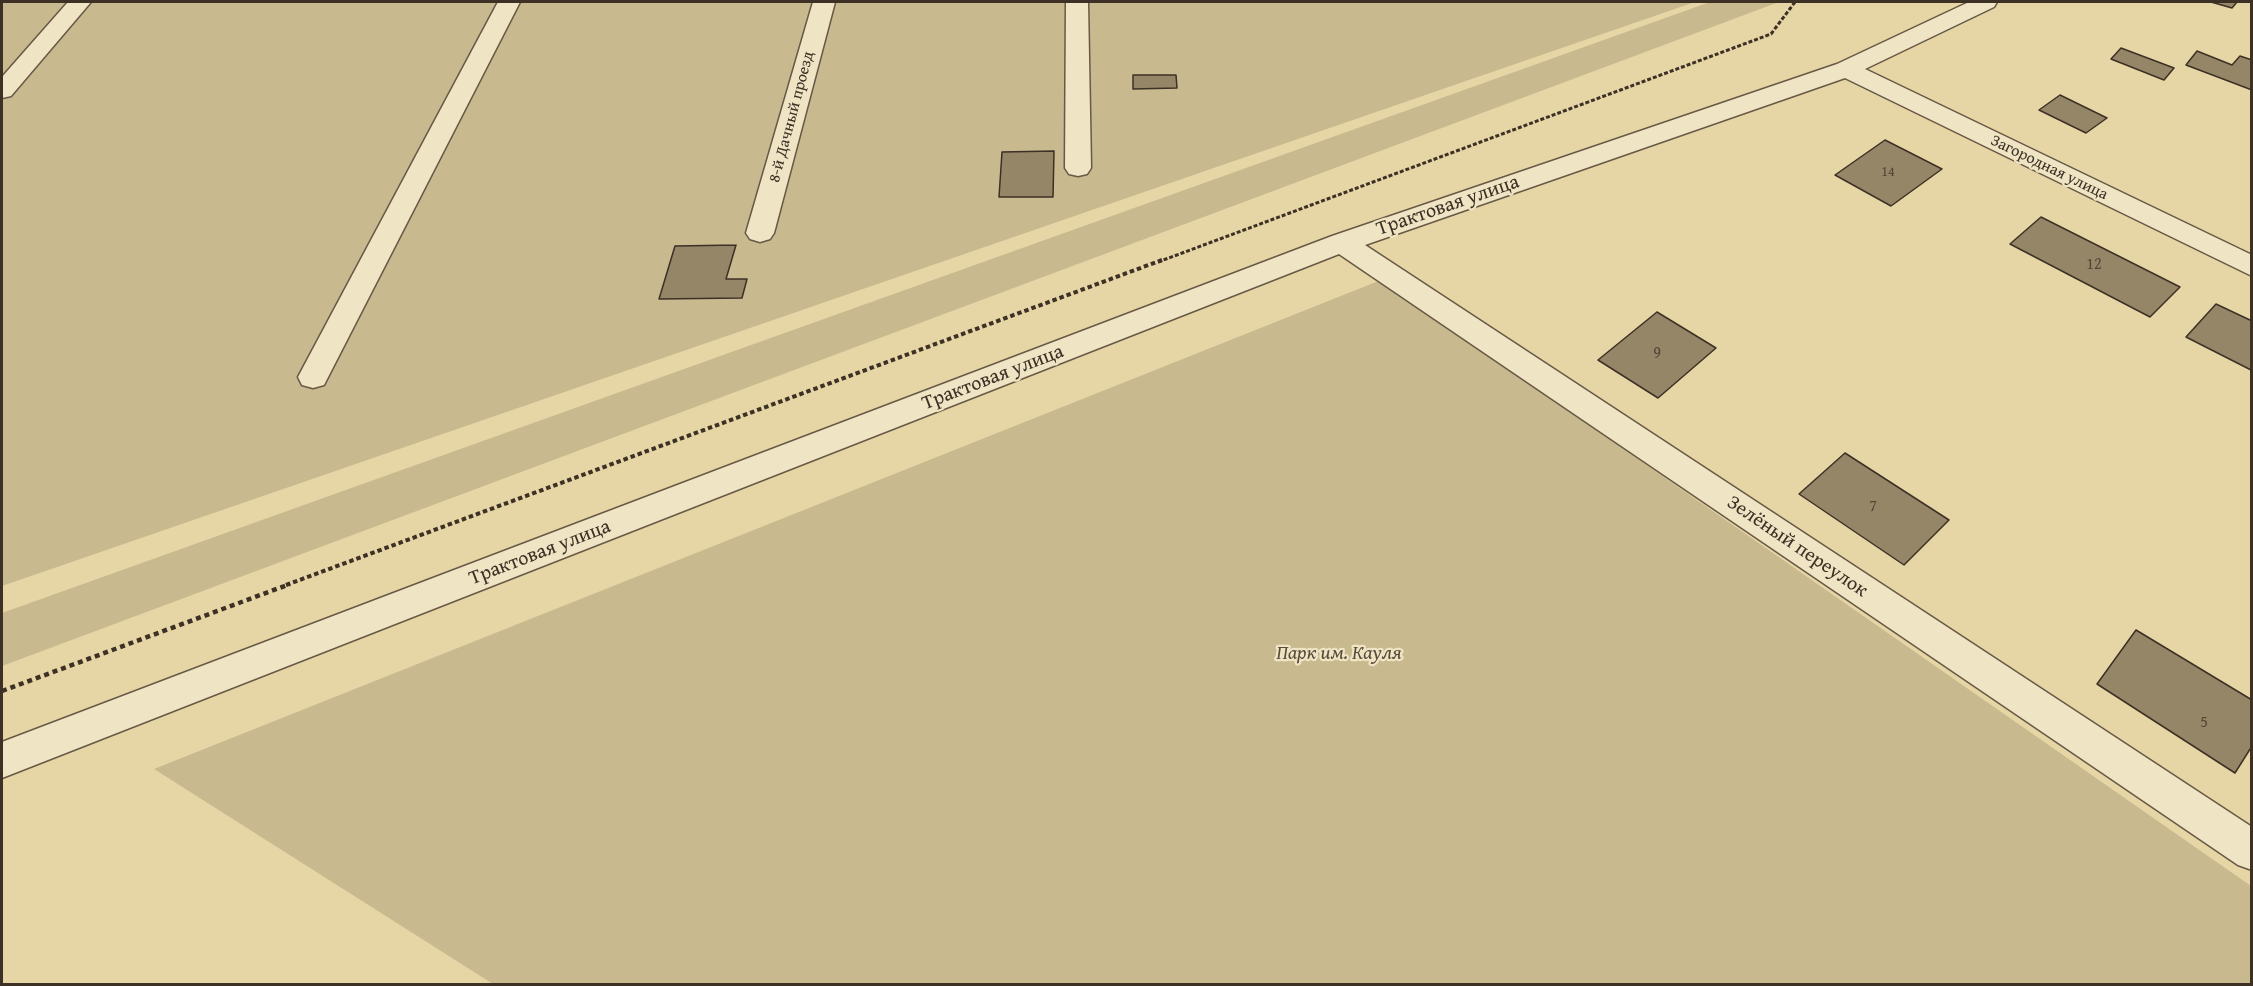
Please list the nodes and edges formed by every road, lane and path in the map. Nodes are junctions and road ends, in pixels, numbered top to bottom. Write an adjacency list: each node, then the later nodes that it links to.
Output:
1 (80, 2): 9 (street)
2 (508, 2): 14 (street)
3 (824, 2): 11 (street, 8-й Дачный проезд)
4 (1077, 2): 10 (street)
5 (1795, 2): 15 (path)
6 (1930, 2): 7 (street)
7 (1973, 9): 8 (street, Трактовая улица)
8 (1846, 69): 12 (street, Трактовая улица); 13 (street, Загородная улица)
9 (2, 91)
10 (1078, 168)
11 (760, 233)
12 (1342, 243): 16 (street, Трактовая улица); 17 (street, Зелёный переулок)
13 (2252, 267)
14 (313, 377)
15 (2, 691)
16 (2, 760)
17 (2252, 851)

